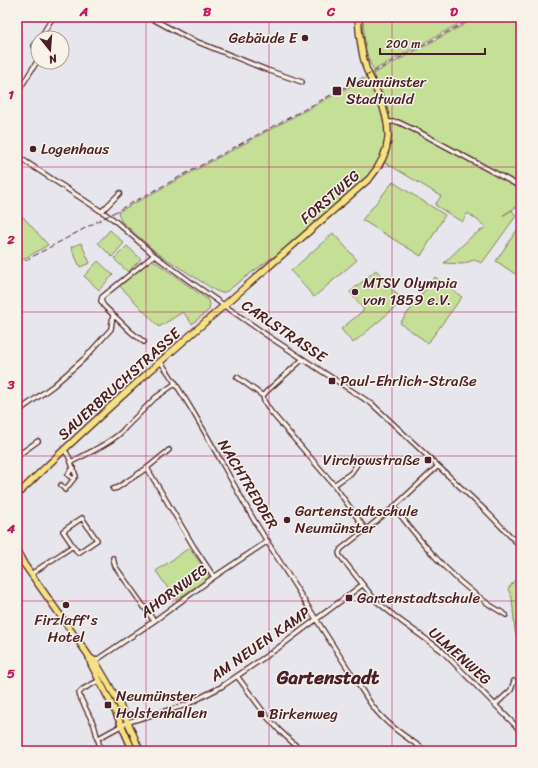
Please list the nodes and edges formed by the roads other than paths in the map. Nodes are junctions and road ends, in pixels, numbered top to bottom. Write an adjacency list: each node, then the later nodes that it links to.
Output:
1 (53, 17): 4 (street)
2 (149, 17): 6 (street)
3 (358, 17): 8 (main road, FORSTWEG)
4 (45, 30)
5 (32, 70): 7 (street)
6 (302, 82)
7 (17, 93)
8 (388, 122): 10 (street); 14 (main road, FORSTWEG)
9 (17, 156): 12 (street, CARLSTRASSE)
10 (521, 187)
11 (120, 193): 12 (street)
12 (102, 211): 13 (street, CARLSTRASSE)
13 (154, 255): 14 (street, CARLSTRASSE); 15 (street)
14 (224, 305): 17 (street, CARLSTRASSE); 18 (main road, SAUERBRUCHSTRASSE)
15 (113, 315): 16 (street); 22 (street)
16 (144, 342)
17 (303, 358): 21 (street); 29 (street, CARLSTRASSE)
18 (160, 361): 20 (street, NACHTREDDER); 24 (main road, SAUERBRUCHSTRASSE)
19 (237, 377): 21 (street)
20 (176, 383): 27 (street); 39 (street, NACHTREDDER)
21 (263, 396): 33 (street)
22 (17, 412)
23 (38, 441): 26 (street)
24 (64, 449): 27 (street); 31 (main road, SAUERBRUCHSTRASSE)
25 (169, 450): 30 (street)
26 (17, 456)
27 (71, 462): 32 (street)
28 (358, 463): 33 (street)
29 (438, 466): 37 (street); 41 (street, CARLSTRASSE)
30 (147, 468): 34 (street); 47 (street)
31 (32, 482): 35 (main road, SAUERBRUCHSTRASSE); 36 (main road, SAUERBRUCHSTRASSE)
32 (61, 485)
33 (334, 485): 38 (street)
34 (113, 489)
35 (17, 495)
36 (17, 501)
37 (394, 508): 38 (street); 49 (street)
38 (366, 530): 48 (street)
39 (268, 542): 47 (street, AHORNWEG); 50 (street, NACHTREDDER)
40 (73, 546): 40 (street); 46 (street)
41 (521, 547)
42 (17, 551): 45 (main road)
43 (17, 558): 45 (main road)
44 (113, 558): 51 (street)
45 (24, 564): 46 (main road)
46 (31, 574): 52 (main road)
47 (214, 577): 51 (street, AHORNWEG)
48 (362, 584): 50 (street, AM NEUEN KAMP); 59 (street, ULMENWEG)
49 (506, 615)
50 (317, 619): 55 (street, AM NEUEN KAMP); 68 (street, NACHTREDDER)
51 (154, 622): 53 (street, AHORNWEG)
52 (89, 656): 53 (main road); 56 (main road)
53 (94, 661): 54 (main road)
54 (101, 672): 56 (street); 58 (main road)
55 (237, 676): 60 (street, AM NEUEN KAMP); 67 (street)
56 (100, 680): 58 (street); 61 (main road); 63 (street)
57 (514, 681): 59 (street)
58 (109, 685): 60 (main road)
59 (495, 705): 62 (street, ULMENWEG)
60 (128, 722): 61 (street, AM NEUEN KAMP); 66 (main road)
61 (122, 725): 63 (street, AM NEUEN KAMP); 65 (main road)
62 (521, 733)
63 (97, 739): 64 (street)
64 (101, 751)
65 (133, 751)
66 (140, 751)
67 (302, 751)
68 (426, 751)

